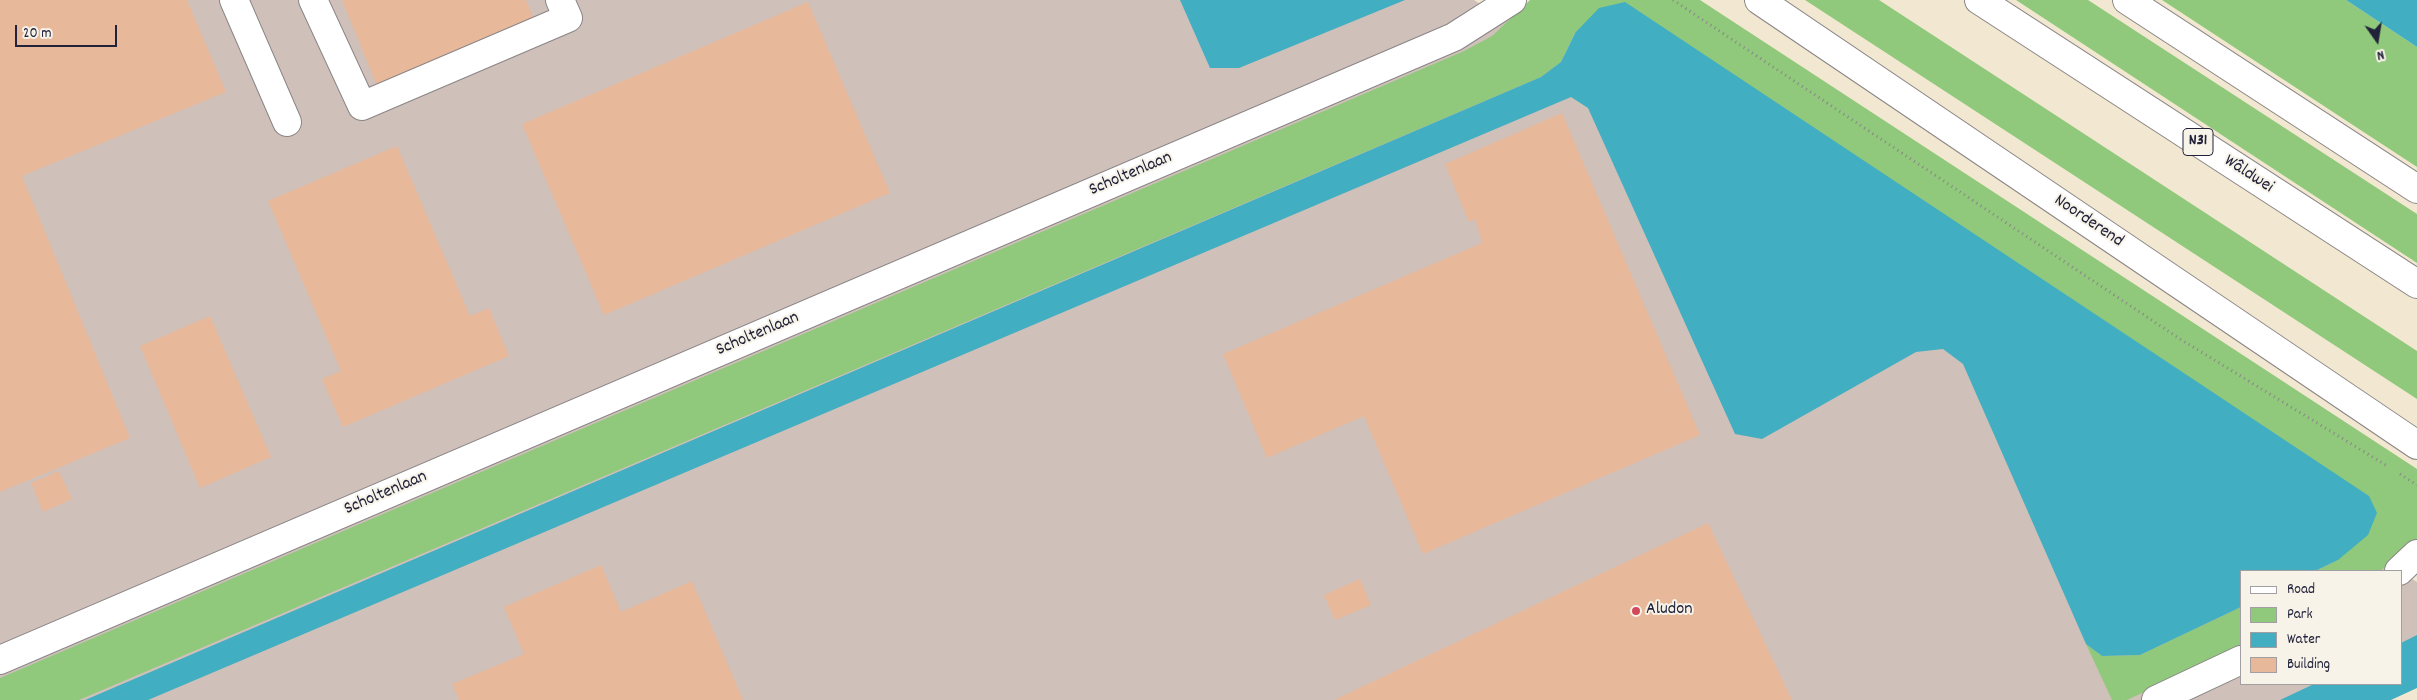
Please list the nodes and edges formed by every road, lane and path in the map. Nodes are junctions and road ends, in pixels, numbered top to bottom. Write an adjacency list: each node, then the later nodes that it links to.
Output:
1 (234, 0): 9 (main road)
2 (313, 0): 3 (main road)
3 (560, 0)
4 (1512, 0): 16 (main road, Scholtenlaan)
5 (1674, 0): 13 (path)
6 (1759, 0): 12 (main road, Noorderend)
7 (1979, 0): 11 (main road, Wâldwei / N31)
8 (2127, 0): 10 (main road)
9 (287, 122)
10 (2417, 189)
11 (2417, 284)
12 (2417, 445)
13 (2417, 484)
14 (2417, 554): 15 (main road)
15 (2400, 570)
16 (0, 660)
17 (2240, 660): 18 (main road)
18 (2156, 700)

